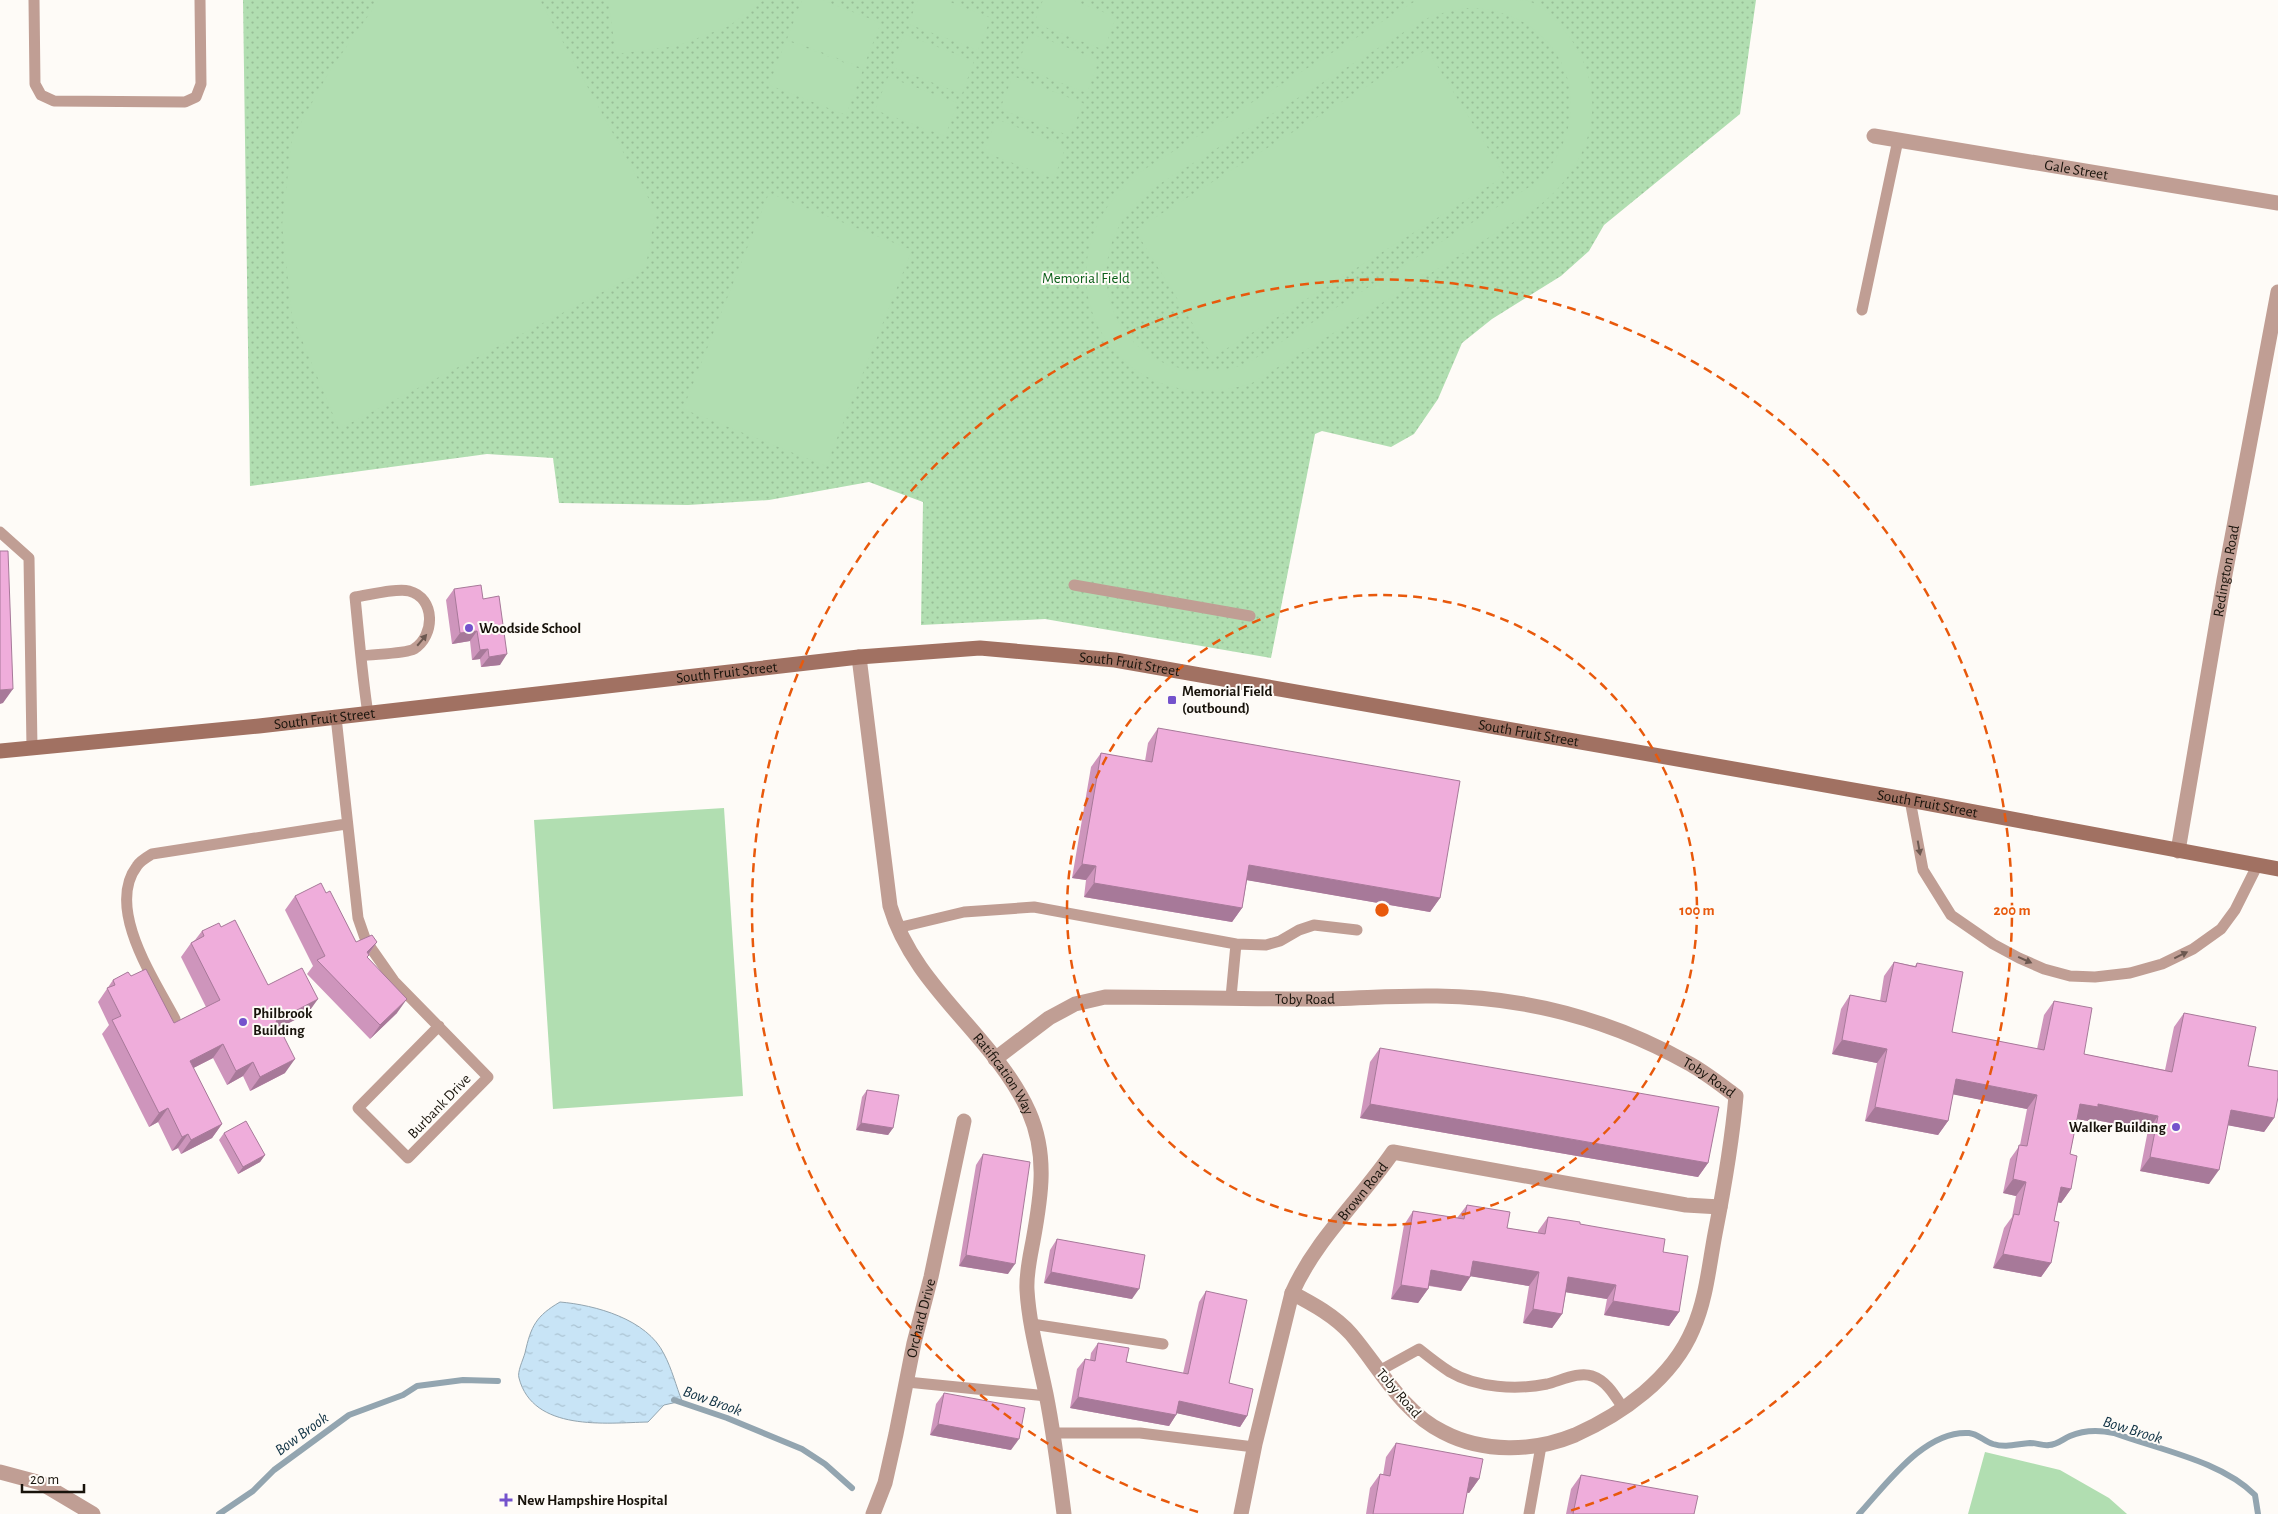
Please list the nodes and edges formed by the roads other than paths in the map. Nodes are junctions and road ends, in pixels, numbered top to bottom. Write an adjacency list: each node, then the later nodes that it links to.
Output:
1 (34, 0): 2 (lane)
2 (200, 0)
3 (1874, 136): 4 (street, Gale Street)
4 (1898, 140): 5 (street, Gale Street); 7 (lane)
5 (2278, 203)
6 (2278, 292): 19 (street, Redington Road)
7 (1862, 310)
8 (0, 532): 15 (lane)
9 (1074, 585): 10 (lane)
10 (1250, 616)
11 (361, 656): 11 (lane, one-way to 11); 13 (lane)
12 (859, 657): 13 (street, South Fruit Street); 17 (street, South Fruit Street); 22 (street, Ratification Way)
13 (368, 714): 14 (street, South Fruit Street)
14 (336, 717): 15 (street, South Fruit Street); 18 (lane, Burbank Drive)
15 (32, 748): 16 (street, South Fruit Street)
16 (0, 751)
17 (1910, 800): 19 (street, South Fruit Street); 20 (lane, one-way to 20)
18 (346, 824): 26 (lane); 27 (lane, Burbank Drive)
19 (2178, 850): 20 (street, South Fruit Street)
20 (2257, 866): 21 (street, South Fruit Street)
21 (2278, 870)
22 (897, 928): 24 (lane); 28 (street, Ratification Way)
23 (1357, 930): 24 (lane)
24 (1236, 944): 25 (lane)
25 (1231, 997): 28 (street, Toby Road); 30 (street, Toby Road)
26 (175, 1019)
27 (439, 1026): 27 (lane, Burbank Drive)
28 (995, 1059): 32 (street, Ratification Way)
29 (964, 1121): 35 (street, Orchard Drive)
30 (1720, 1208): 31 (street, Brown Road); 37 (street, Toby Road)
31 (1292, 1293): 34 (street, Toby Road); 40 (street, Brown Road)
32 (1032, 1324): 33 (lane); 36 (street, Ratification Way)
33 (1163, 1344)
34 (1379, 1371): 37 (lane); 39 (street, Toby Road)
35 (906, 1382): 36 (lane); 43 (street, Orchard Drive)
36 (1046, 1396): 38 (street, Ratification Way)
37 (1623, 1408): 39 (street, Toby Road)
38 (1053, 1433): 40 (lane); 44 (street, Ratification Way)
39 (1541, 1446): 46 (lane)
40 (1254, 1447): 45 (street, Brown Road)
41 (0, 1472): 42 (street)
42 (93, 1514)
43 (873, 1514)
44 (1064, 1514)
45 (1242, 1514)
46 (1529, 1514)

